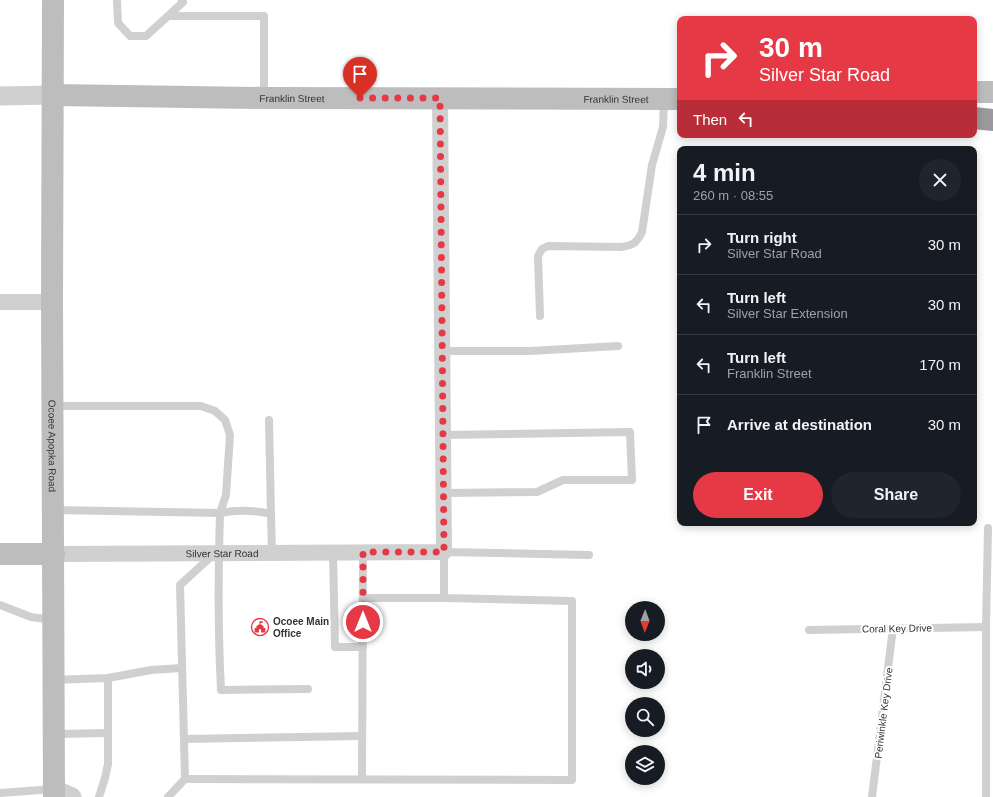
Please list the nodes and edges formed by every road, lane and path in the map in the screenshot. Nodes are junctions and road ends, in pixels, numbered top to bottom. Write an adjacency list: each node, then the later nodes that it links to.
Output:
1 (53, 0): 7 (main road, Ocoee Apopka Road)
2 (117, 0): 4 (lane)
3 (182, 0): 4 (lane)
4 (168, 16): 9 (lane)
5 (977, 92): 6 (main road)
6 (993, 92)
7 (53, 95): 8 (street, Franklin Street); 9 (main road, Franklin Street); 17 (main road, Ocoee Apopka Road)
8 (0, 96)
9 (264, 98): 10 (main road, Franklin Street)
10 (440, 98): 11 (main road, Franklin Street); 20 (street)
11 (672, 99): 18 (lane)
12 (977, 112): 13 (main road)
13 (993, 112)
14 (977, 118): 15 (highway)
15 (993, 120)
16 (0, 302): 17 (street)
17 (52, 302): 21 (main road, Ocoee Apopka Road)
18 (540, 316)
19 (618, 346): 20 (lane)
20 (442, 351): 23 (street)
21 (53, 406): 25 (main road, Ocoee Apopka Road); 26 (lane)
22 (269, 420): 27 (lane)
23 (443, 434): 24 (street); 24 (lane)
24 (443, 493): 32 (street)
25 (54, 510): 26 (lane); 35 (main road, Ocoee Apopka Road)
26 (220, 513): 27 (lane); 33 (lane)
27 (271, 514): 29 (lane)
28 (988, 528): 41 (lane)
29 (272, 552): 30 (street, Silver Star Road); 33 (street, Silver Star Road)
30 (333, 552): 31 (street, Silver Star Road); 44 (lane)
31 (363, 552): 32 (street, Silver Star Road); 37 (lane)
32 (444, 552): 36 (lane); 38 (lane)
33 (217, 553): 35 (street, Silver Star Road); 45 (lane); 48 (lane)
34 (0, 554): 35 (main road, Silver Star Road)
35 (54, 554): 40 (main road, Ocoee Apopka Road)
36 (589, 555)
37 (363, 598): 38 (lane); 44 (lane)
38 (444, 598): 54 (lane)
39 (0, 605): 40 (lane)
40 (54, 620): 47 (main road, Ocoee Apopka Road)
41 (986, 627): 42 (lane, Coral Key Drive); 60 (lane)
42 (893, 628): 43 (lane, Coral Key Drive); 59 (lane, Periwinkle Key Drive)
43 (809, 630)
44 (363, 647): 51 (lane)
45 (182, 668): 46 (lane); 52 (lane)
46 (108, 678): 47 (lane); 49 (lane)
47 (54, 680): 50 (main road, Ocoee Apopka Road)
48 (308, 689)
49 (108, 733): 50 (lane); 57 (lane)
50 (54, 734): 56 (main road, Ocoee Apopka Road)
51 (362, 736): 52 (lane); 54 (lane)
52 (184, 739): 53 (lane)
53 (185, 779): 54 (lane); 58 (lane)
54 (362, 779)
55 (0, 793): 56 (lane)
56 (60, 794)
57 (99, 797)
58 (168, 797)
59 (872, 797)
60 (986, 797)

